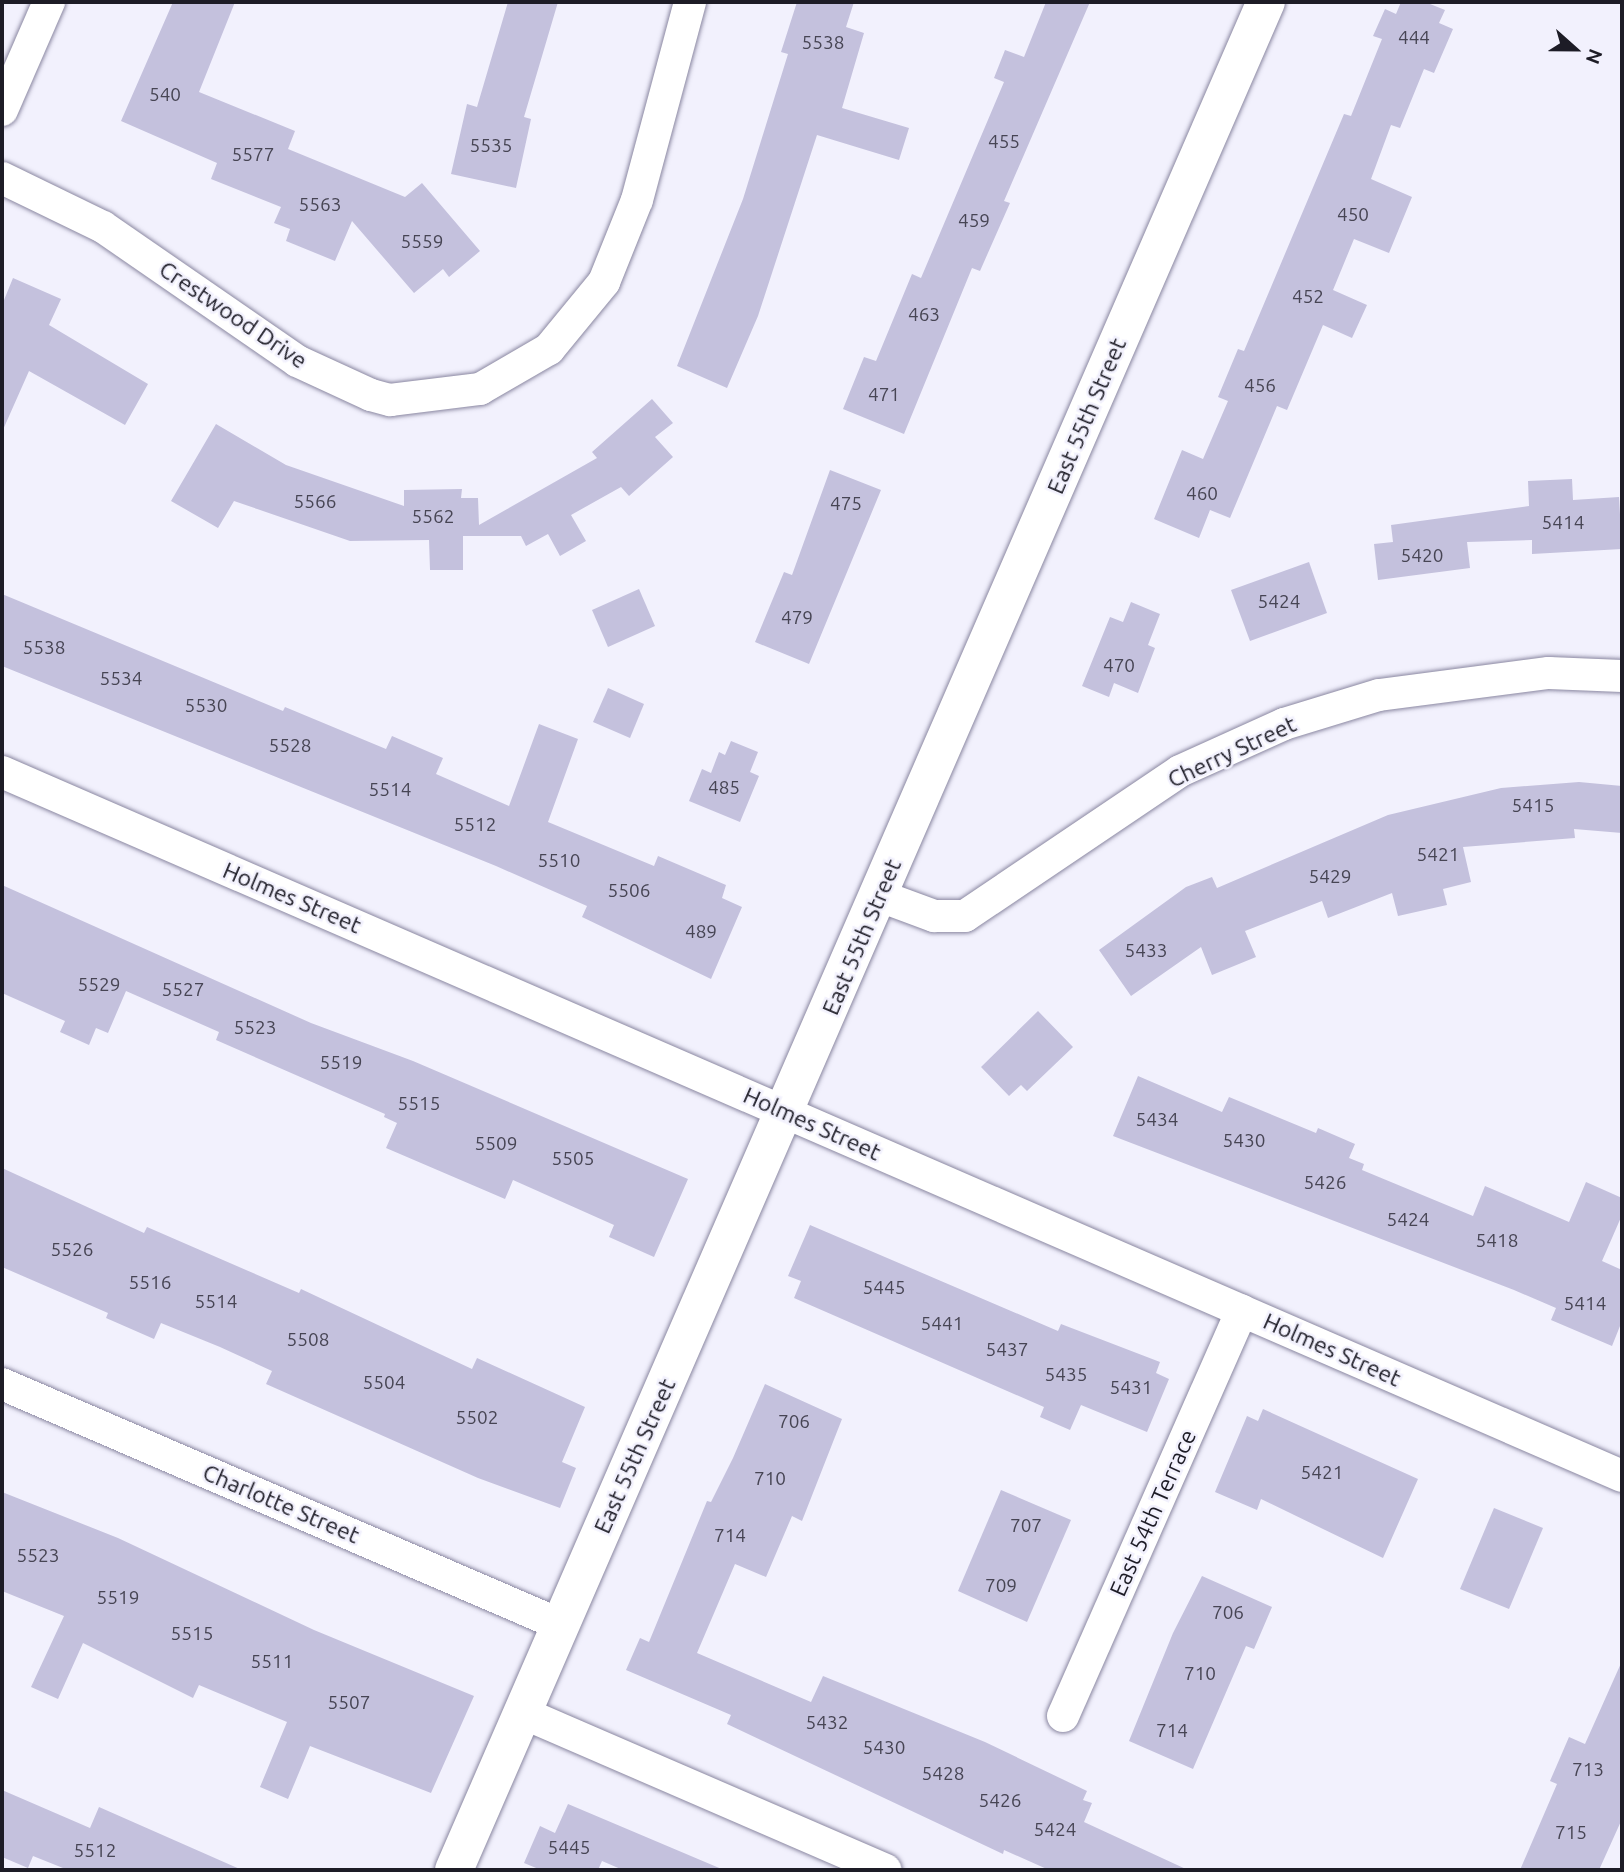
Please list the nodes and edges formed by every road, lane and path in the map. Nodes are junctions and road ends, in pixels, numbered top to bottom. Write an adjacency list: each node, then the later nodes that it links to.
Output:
1 (50, 2): 4 (street)
2 (690, 2): 5 (street, Crestwood Drive)
3 (1266, 2): 8 (main road, East 55th Street)
4 (2, 110)
5 (2, 178)
6 (1622, 676): 8 (street, Cherry Street)
7 (2, 772): 9 (street, Holmes Street)
8 (880, 896): 9 (main road, East 55th Street)
9 (786, 1112): 10 (street, Holmes Street); 13 (main road, East 55th Street)
10 (1242, 1311): 12 (street, Holmes Street); 15 (street, East 54th Terrace)
11 (2, 1384): 13 (street, Charlotte Street)
12 (1622, 1476)
13 (561, 1625): 14 (main road, East 55th Street)
14 (523, 1713): 16 (main road, East 55th Street); 17 (street)
15 (1063, 1716)
16 (454, 1870)
17 (885, 1870)

